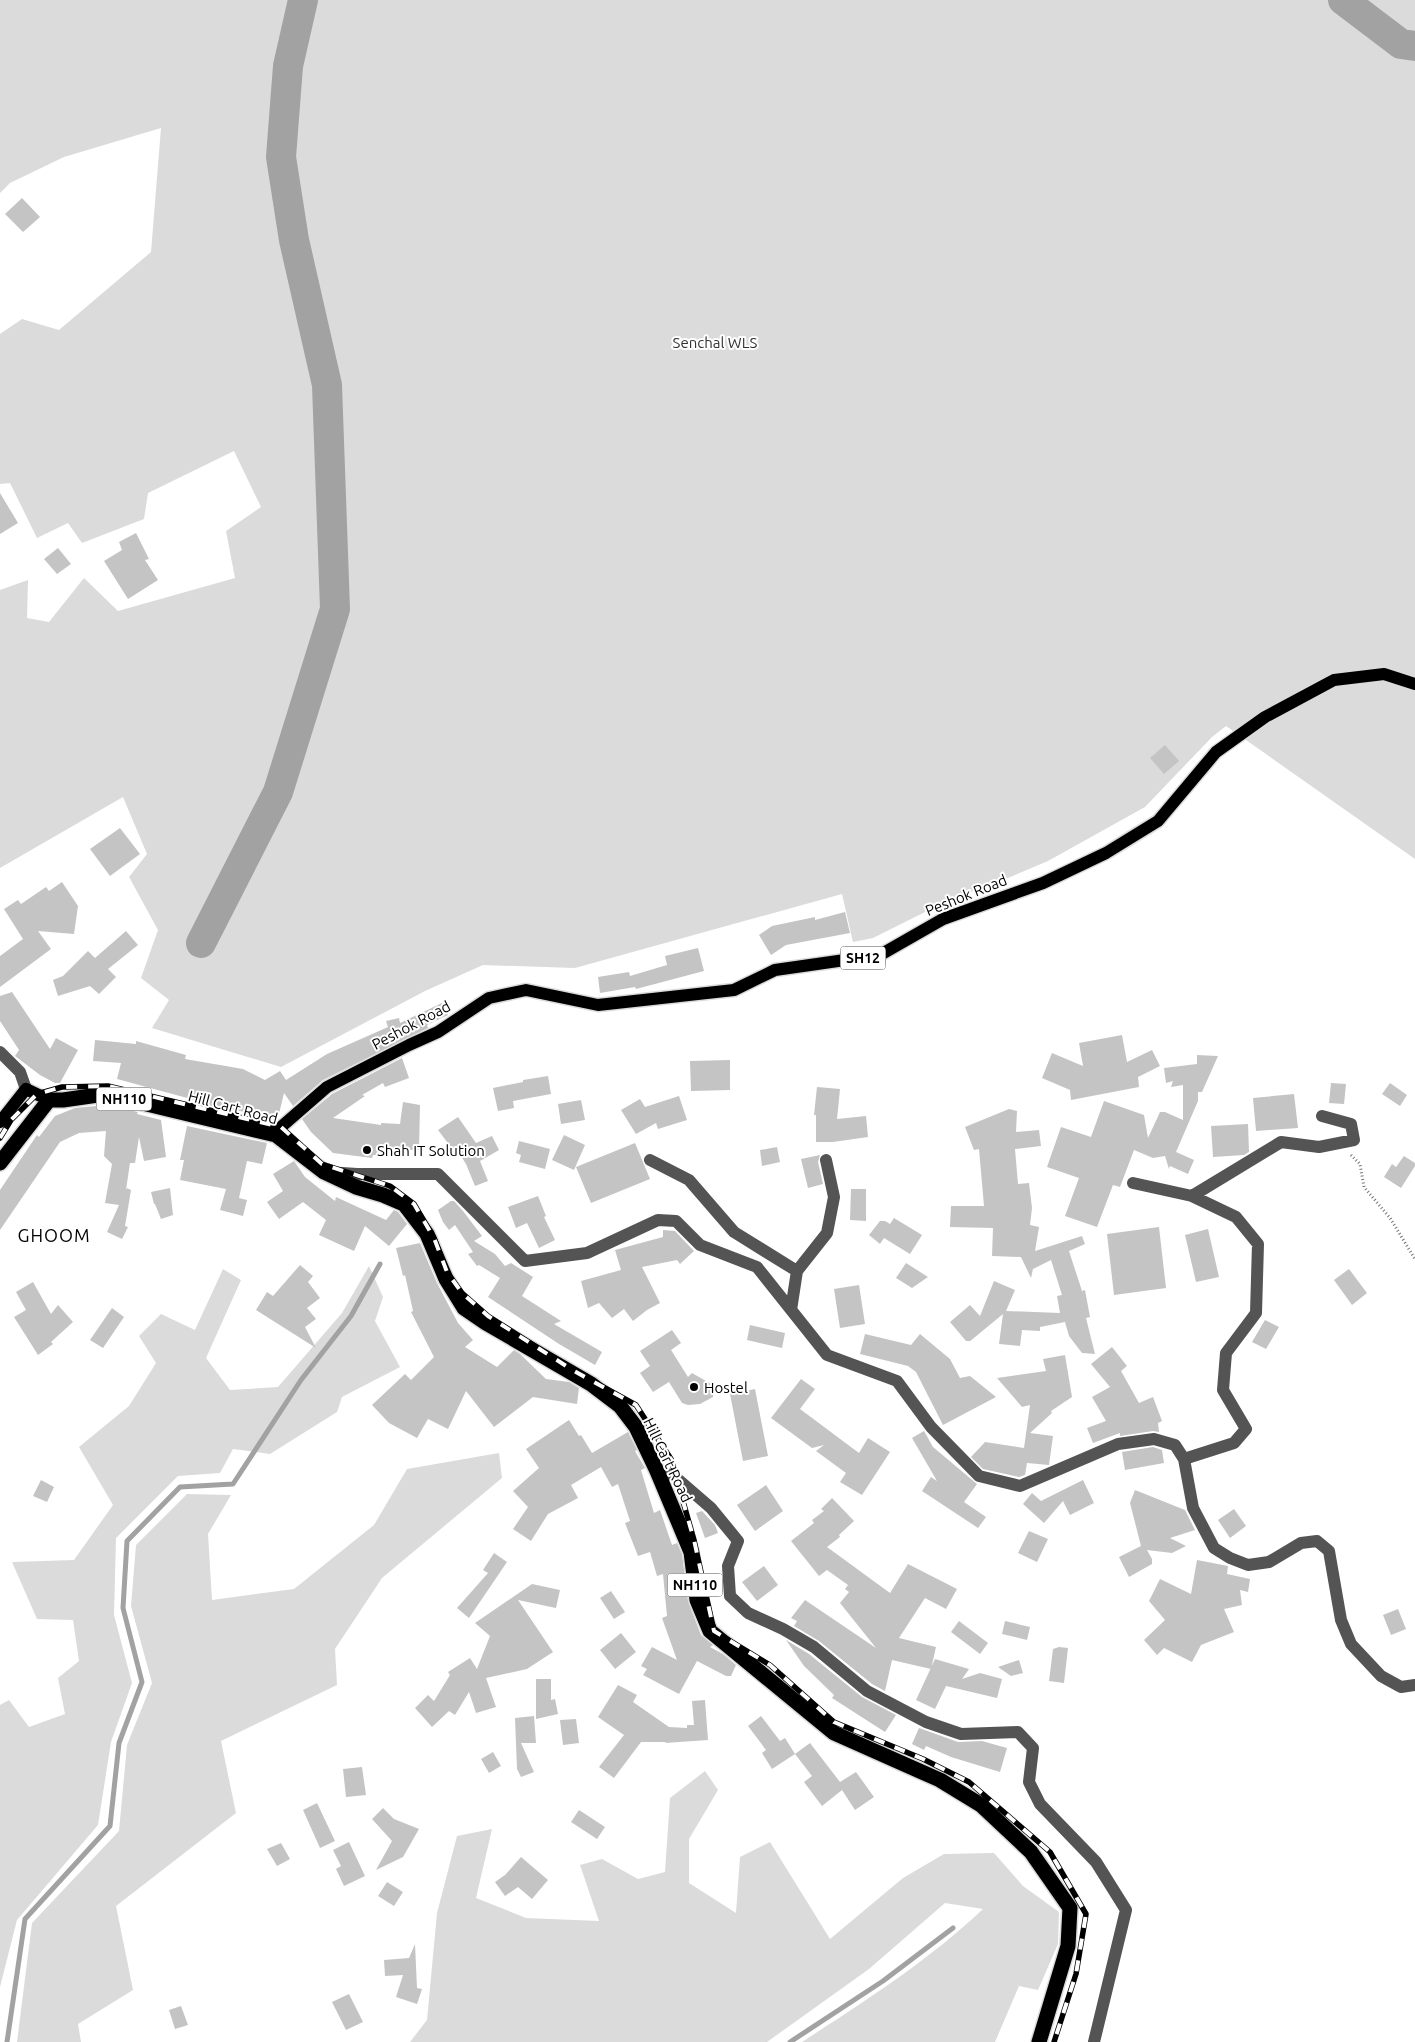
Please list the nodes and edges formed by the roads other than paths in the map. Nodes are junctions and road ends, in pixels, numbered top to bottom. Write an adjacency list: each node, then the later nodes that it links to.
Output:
1 (1415, 684): 7 (main road, Peshok Road / SH12)
2 (0, 1052): 3 (street)
3 (26, 1089): 4 (main road); 6 (main road)
4 (48, 1100): 7 (highway, Hill Cart Road / NH110); 10 (highway)
5 (1322, 1116): 13 (street)
6 (0, 1122)
7 (276, 1135): 11 (highway, Hill Cart Road / NH110)
8 (650, 1160): 14 (street)
9 (826, 1160): 14 (street)
10 (0, 1163)
11 (324, 1172): 15 (street); 17 (highway, Hill Cart Road / NH110)
12 (1133, 1183): 13 (street)
13 (1192, 1196): 16 (street)
14 (797, 1271): 15 (street)
15 (791, 1310): 16 (street)
16 (1184, 1460): 18 (street)
17 (657, 1471): 19 (highway, Hill Cart Road / NH110); 20 (street)
18 (1415, 1685)
19 (1039, 2042)
20 (1094, 2042)

